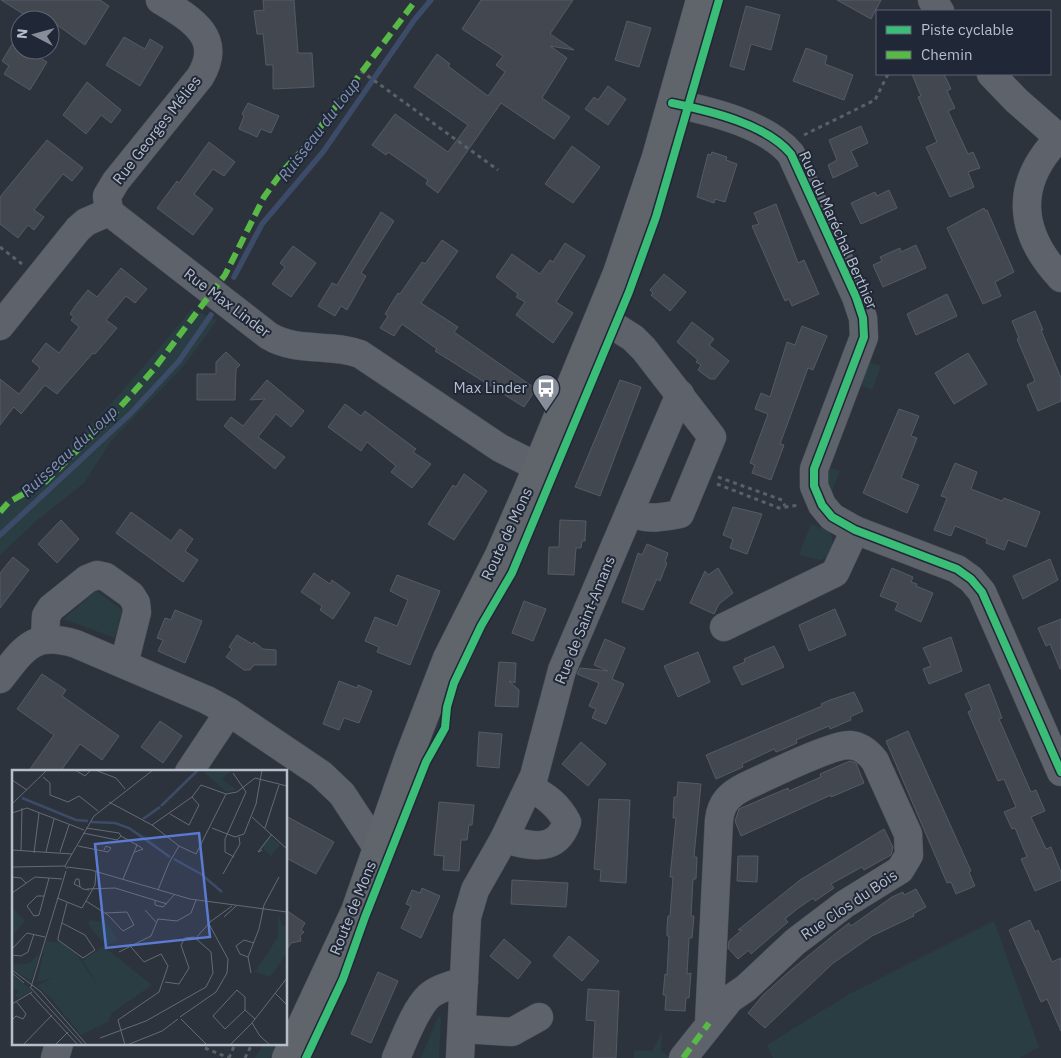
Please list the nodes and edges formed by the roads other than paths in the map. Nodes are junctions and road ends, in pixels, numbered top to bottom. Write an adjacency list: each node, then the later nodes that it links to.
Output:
1 (160, 0): 6 (street, Rue Georges Mélies)
2 (700, 0): 4 (main road, Route de Mons)
3 (992, 75): 5 (street)
4 (672, 103): 8 (main road, Route de Mons); 13 (street, Rue du Maréchal Berthier)
5 (1060, 137): 7 (street)
6 (109, 212): 9 (street); 11 (street, Rue Max Linder)
7 (1061, 278)
8 (600, 317): 10 (street); 11 (main road, Route de Mons)
9 (0, 326)
10 (680, 394): 12 (street, Rue de Saint-Amans); 12 (street)
11 (538, 467): 23 (main road, Route de Mons)
12 (630, 512): 21 (street, Rue de Saint-Amans)
13 (855, 530): 14 (street); 20 (street, Rue du Maréchal Berthier)
14 (724, 627)
15 (44, 639): 16 (street); 16 (street); 17 (street)
16 (124, 664): 18 (street)
17 (0, 679)
18 (229, 712): 19 (street); 22 (street)
19 (190, 770)
20 (1061, 772)
21 (529, 787): 24 (street, Rue de Saint-Amans); 24 (street)
22 (342, 794): 23 (street); 25 (street)
23 (389, 812): 25 (main road, Route de Mons)
24 (504, 839): 26 (street, Rue de Saint-Amans)
25 (378, 848): 30 (main road, Route de Mons)
26 (464, 980): 29 (street, Rue de Saint-Amans); 31 (street)
27 (539, 1018): 29 (street)
28 (709, 1023): 28 (street, Rue Clos du Bois); 33 (street, Rue Clos du Bois)
29 (463, 1029): 32 (street, Rue de Saint-Amans)
30 (286, 1058)
31 (396, 1058)
32 (460, 1058)
33 (683, 1058)

